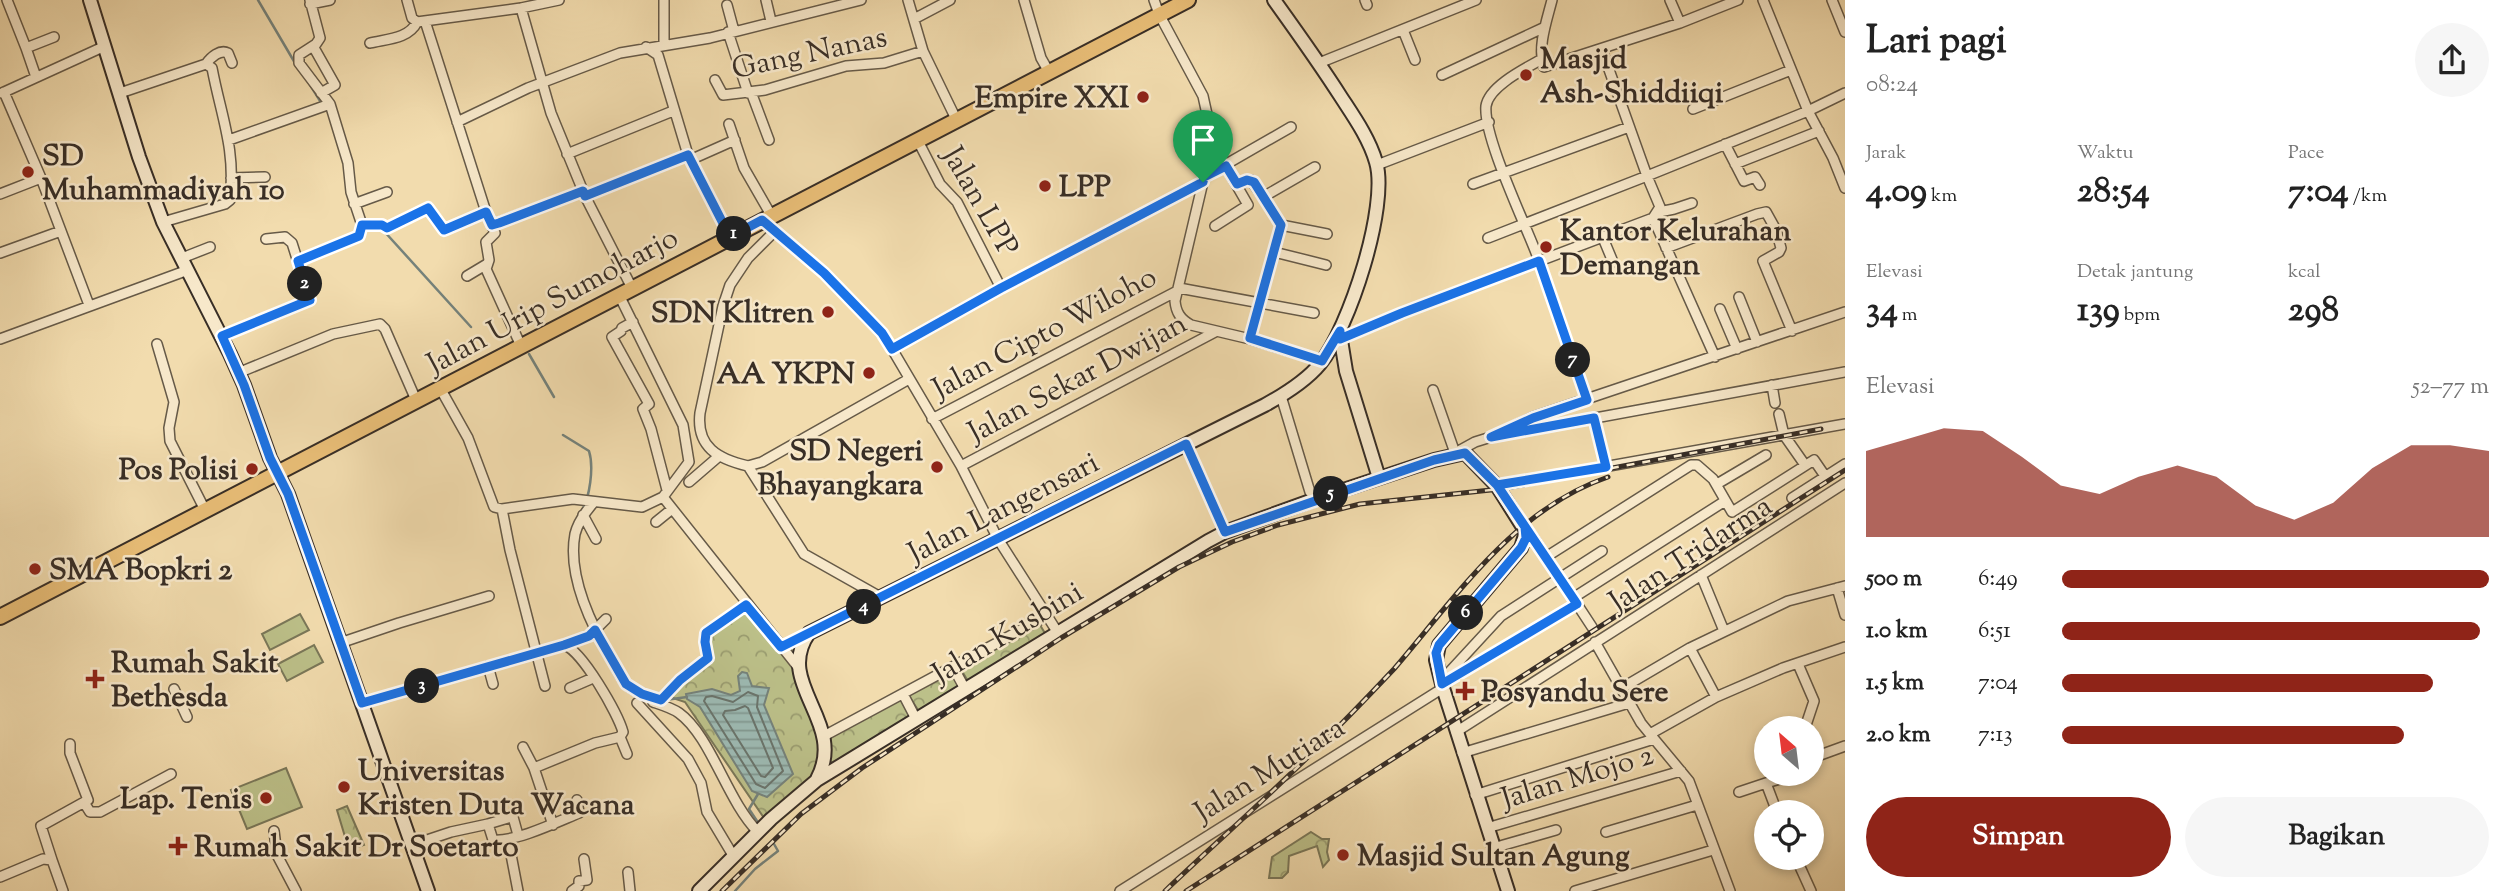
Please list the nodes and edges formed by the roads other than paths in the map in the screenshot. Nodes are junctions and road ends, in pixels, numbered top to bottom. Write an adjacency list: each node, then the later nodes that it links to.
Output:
1 (7, 0): 40 (street)
2 (90, 0): 37 (main road)
3 (330, 0): 21 (street)
4 (407, 0): 28 (street)
5 (559, 0): 24 (street)
6 (664, 0): 36 (street)
7 (766, 0): 27 (street)
8 (861, 0): 27 (street)
9 (908, 0): 26 (street)
10 (950, 0): 26 (street)
11 (1024, 0): 49 (street)
12 (1154, 0): 25 (street)
13 (1188, 0): 25 (main road, Jalan Urip Sumoharjo)
14 (1274, 0): 46 (main road)
15 (1476, 0): 31 (street)
16 (1552, 0): 30 (street)
17 (1670, 0): 29 (street)
18 (1738, 0): 29 (street)
19 (1763, 0): 48 (street)
20 (1832, 0): 33 (street)
21 (310, 2): 38 (street)
22 (503, 5): 24 (street); 28 (street)
23 (727, 5): 32 (street)
24 (521, 8): 53 (street)
25 (1159, 15): 49 (main road, Jalan Urip Sumoharjo); 75 (street)
26 (914, 19): 42 (street)
27 (771, 21): 32 (street)
28 (421, 22): 35 (street); 64 (street)
29 (1680, 23): 41 (street)
30 (1545, 27): 43 (street); 50 (street)
31 (1403, 30): 44 (street); 46 (street)
32 (731, 32): 36 (street); 54 (street)
33 (1845, 32)
34 (54, 37): 40 (street)
35 (370, 43)
36 (664, 44): 39 (street)
37 (106, 46): 51 (street); 56 (main road)
38 (313, 46): 57 (street); 57 (street)
39 (646, 47): 53 (street); 61 (street)
40 (26, 48): 51 (street)
41 (1602, 50): 43 (street); 68 (street)
42 (923, 51): 54 (street, Gang Nanas); 63 (street)
43 (1542, 58): 65 (street)
44 (1415, 60)
45 (232, 63): 47 (street)
46 (1319, 63): 79 (main road)
47 (206, 64): 56 (street); 71 (street)
48 (1791, 70): 60 (street); 62 (street)
49 (1049, 72): 63 (main road, Jalan Urip Sumoharjo)
50 (1442, 75)
51 (36, 76): 55 (street)
52 (715, 80): 54 (street, Gang Nanas)
53 (542, 82): 64 (street); 76 (street)
54 (750, 92): 73 (street)
55 (2, 93): 85 (street)
56 (120, 93): 101 (main road)
57 (321, 93): 59 (street)
58 (1845, 93): 62 (street)
59 (326, 105): 71 (street); 97 (street)
60 (1693, 110)
61 (673, 111): 76 (street); 77 (street)
62 (1808, 111): 69 (street); 74 (street)
63 (956, 120): 70 (main road, Jalan Urip Sumoharjo)
64 (457, 122): 98 (street)
65 (1489, 122): 79 (street); 82 (street)
66 (729, 124): 72 (street)
67 (1291, 127): 80 (street)
68 (1629, 127): 82 (street); 83 (street)
69 (1819, 131): 78 (street); 91 (street)
70 (918, 139): 100 (main road, Jalan Urip Sumoharjo); 125 (street, Jalan LPP)
71 (229, 140): 86 (street)
72 (735, 140): 77 (street); 100 (street)
73 (769, 140)
74 (1725, 144): 78 (street); 83 (street)
75 (1214, 146): 80 (street); 87 (street)
76 (567, 154): 93 (street)
77 (689, 157): 93 (street); 110 (street)
78 (1735, 163): 90 (street)
79 (1377, 165): 137 (main road, Jalan Langensari)
80 (1226, 166): 87 (street); 88 (street)
81 (1315, 167): 95 (street)
82 (1504, 173): 89 (street); 102 (street)
83 (1647, 176): 99 (street); 102 (street)
84 (265, 177): 86 (street)
85 (41, 178): 94 (street); 107 (street)
86 (231, 178): 101 (street)
87 (1204, 179): 125 (street); 126 (street)
88 (1237, 184): 95 (street); 105 (street)
89 (1474, 184)
90 (1760, 185)
91 (1845, 188)
92 (387, 192): 97 (street)
93 (584, 193): 103 (street); 127 (street)
94 (0, 194)
95 (1264, 197): 104 (street)
96 (1692, 203): 99 (street)
97 (354, 204): 106 (street)
98 (486, 212): 103 (street); 106 (street)
99 (1656, 215): 112 (street); 115 (street)
100 (767, 218): 108 (street); 110 (main road, Jalan Urip Sumoharjo)
101 (163, 222): 121 (main road)
102 (1524, 224): 111 (street); 119 (street)
103 (492, 225): 122 (street)
104 (1281, 225): 109 (street); 116 (street)
105 (1215, 226)
106 (361, 227): 118 (street)
107 (61, 231): 117 (street); 130 (street)
108 (775, 231): 144 (street); 167 (street)
109 (1327, 234)
110 (730, 237): 127 (main road, Jalan Urip Sumoharjo)
111 (1488, 238)
112 (1603, 238): 119 (street); 120 (street)
113 (266, 239): 118 (street)
114 (210, 247): 121 (street)
115 (1666, 248): 135 (street); 146 (street)
116 (1274, 252): 123 (street); 129 (street)
117 (0, 253)
118 (298, 261): 138 (street)
119 (1539, 261): 137 (street); 156 (street)
120 (1613, 262)
121 (185, 264): 130 (street); 138 (main road)
122 (487, 264): 124 (street); 143 (street)
123 (1326, 265)
124 (467, 275)
125 (1001, 288): 144 (street)
126 (1179, 289): 129 (street); 136 (street); 160 (street, Jalan Cipto Wiloho)
127 (626, 291): 134 (street); 143 (main road, Jalan Urip Sumoharjo)
128 (1739, 297): 141 (street)
129 (1260, 304): 133 (street); 139 (street)
130 (89, 305): 140 (street)
131 (1720, 309): 145 (street)
132 (1845, 312): 135 (street)
133 (1314, 313)
134 (633, 322): 181 (street); 181 (street)
135 (1792, 331): 141 (street)
136 (1215, 332): 139 (street); 170 (street, Jalan Sekar Dwijan)
137 (1340, 335): 147 (main road, Jalan Langensari); 175 (main road)
138 (222, 336): 149 (main road)
139 (1250, 338): 147 (street)
140 (0, 339)
141 (1757, 342): 145 (street)
142 (157, 344): 187 (street)
143 (521, 346): 152 (main road, Jalan Urip Sumoharjo)
144 (892, 349): 150 (street)
145 (1737, 349): 146 (street)
146 (1715, 357): 156 (street)
147 (1322, 361): 154 (main road, Jalan Langensari)
148 (1845, 372): 151 (street)
149 (238, 373): 155 (street); 173 (main road)
150 (909, 379): 160 (street); 169 (street)
151 (1772, 385): 157 (street); 159 (street)
152 (440, 388): 155 (main road, Jalan Urip Sumoharjo); 185 (street)
153 (1433, 390): 165 (street)
154 (1281, 396): 164 (main road, Jalan Langensari); 180 (street)
155 (416, 400): 173 (main road, Jalan Urip Sumoharjo)
156 (1587, 400): 163 (street)
157 (1775, 403)
158 (1779, 414): 162 (street)
159 (1594, 418): 163 (street); 172 (street)
160 (932, 419): 170 (street)
161 (1842, 425): 162 (street)
162 (1784, 435): 171 (street); 172 (street)
163 (1491, 437): 165 (street)
164 (1186, 444): 191 (street); 192 (main road, Jalan Langensari)
165 (1455, 453): 175 (main road, Jalan Kusbini); 179 (main road)
166 (1766, 455): 178 (street)
167 (718, 457): 169 (street); 176 (street)
168 (1845, 464): 174 (street)
169 (748, 466): 200 (street)
170 (961, 466): 192 (street)
171 (1805, 466): 174 (street); 184 (street)
172 (1606, 467): 179 (street)
173 (277, 472): 187 (main road, Jalan Urip Sumoharjo); 213 (main road)
174 (1825, 476): 182 (street)
175 (1379, 478): 191 (main road, Jalan Kusbini)
176 (689, 482)
177 (1845, 482): 196 (street, Jalan Tridarma)
178 (1717, 484): 184 (street); 195 (street)
179 (1497, 485): 190 (main road)
180 (1310, 492)
181 (665, 494): 183 (street); 186 (street)
182 (1792, 498)
183 (590, 501): 185 (street); 188 (street); 209 (street)
184 (1724, 502): 201 (street)
185 (505, 508): 218 (street)
186 (672, 509): 189 (street); 202 (street)
187 (205, 510): 205 (main road, Jalan Urip Sumoharjo)
188 (583, 516): 193 (street); 209 (street)
189 (656, 522)
190 (1525, 527): 195 (street); 225 (main road)
191 (1225, 532): 210 (main road, Jalan Kusbini)
192 (998, 538): 200 (main road, Jalan Langensari); 204 (street)
193 (596, 539)
194 (1602, 551): 197 (street)
195 (1546, 557): 197 (street)
196 (1701, 575): 208 (street); 212 (street, Jalan Tridarma)
197 (1560, 578): 201 (street); 225 (street)
198 (1841, 587): 203 (street); 208 (street)
199 (489, 596): 213 (street)
200 (882, 598): 211 (main road, Jalan Langensari)
201 (1575, 601): 207 (street); 225 (street)
202 (746, 605): 215 (street); 231 (street)
203 (1845, 615)
204 (1047, 616): 210 (street); 222 (street)
205 (0, 617)
206 (606, 619): 209 (street)
207 (1592, 627)
208 (1724, 631): 217 (street)
209 (593, 632): 214 (street); 231 (street)
210 (1058, 632): 230 (main road, Jalan Kusbini)
211 (809, 633): 215 (street); 221 (main road)
212 (1595, 642): 228 (street); 240 (street, Jalan Tridarma)
213 (340, 643): 234 (main road)
214 (564, 645): 218 (street); 223 (street)
215 (781, 647): 221 (street)
216 (1845, 647): 219 (street)
217 (1690, 648): 228 (street); 233 (street)
218 (536, 653): 220 (street); 226 (street)
219 (1798, 664): 233 (street); 237 (street)
220 (488, 666): 224 (street); 234 (street)
221 (798, 667): 241 (main road)
222 (953, 667): 230 (street); 232 (street)
223 (593, 678): 227 (street); 242 (street)
224 (493, 684)
225 (1442, 684): 240 (main road); 285 (street, Jalan Mutiara)
226 (545, 686)
227 (570, 688)
228 (1622, 688): 236 (street)
229 (174, 689): 238 (street)
230 (965, 689): 239 (main road, Jalan Kusbini)
231 (629, 690): 265 (street)
232 (903, 694): 239 (street); 241 (street)
233 (1716, 697): 243 (street)
234 (362, 703): 269 (main road)
235 (637, 703): 272 (street)
236 (1629, 703): 243 (street); 247 (street)
237 (1809, 716)
238 (187, 717)
239 (916, 719): 253 (main road, Jalan Kusbini)
240 (1456, 732): 247 (main road)
241 (824, 736): 253 (main road)
242 (620, 737): 249 (street); 250 (street)
243 (1652, 737): 251 (street); 256 (street)
244 (70, 744): 258 (street)
245 (1845, 746): 248 (street)
246 (523, 747): 250 (street)
247 (1462, 752): 256 (main road)
248 (1824, 753)
249 (627, 754)
250 (534, 768): 261 (street)
251 (1681, 771): 259 (street); 262 (street, Jalan Mojo 2)
252 (171, 774): 258 (street)
253 (817, 780): 265 (main road, Jalan Kusbini)
254 (1757, 786): 255 (street)
255 (1740, 792)
256 (1475, 795): 262 (main road)
257 (577, 800): 261 (street)
258 (85, 804): 273 (street)
259 (1697, 805): 266 (street); 271 (street)
260 (488, 824): 267 (street); 268 (street); 269 (street)
261 (553, 825): 267 (street)
262 (1487, 828): 270 (main road)
263 (1556, 830): 270 (street)
264 (274, 831): 279 (street)
265 (758, 832): 272 (main road, Jalan Kusbini)
266 (1606, 832)
267 (518, 835): 268 (street)
268 (508, 839): 281 (street)
269 (412, 845): 280 (main road)
270 (1493, 848): 286 (main road)
271 (1713, 850): 287 (street); 288 (street)
272 (734, 857): 284 (main road, Jalan Kusbini)
273 (47, 859): 277 (street); 278 (street)
274 (584, 859): 282 (street)
275 (1802, 870): 289 (street)
276 (628, 872): 283 (street)
277 (0, 877)
278 (63, 891)
279 (296, 891)
280 (428, 891)
281 (518, 891)
282 (572, 891)
283 (630, 891)
284 (699, 891)
285 (1120, 891)
286 (1508, 891)
287 (1575, 891)
288 (1730, 891)
289 (1811, 891)

